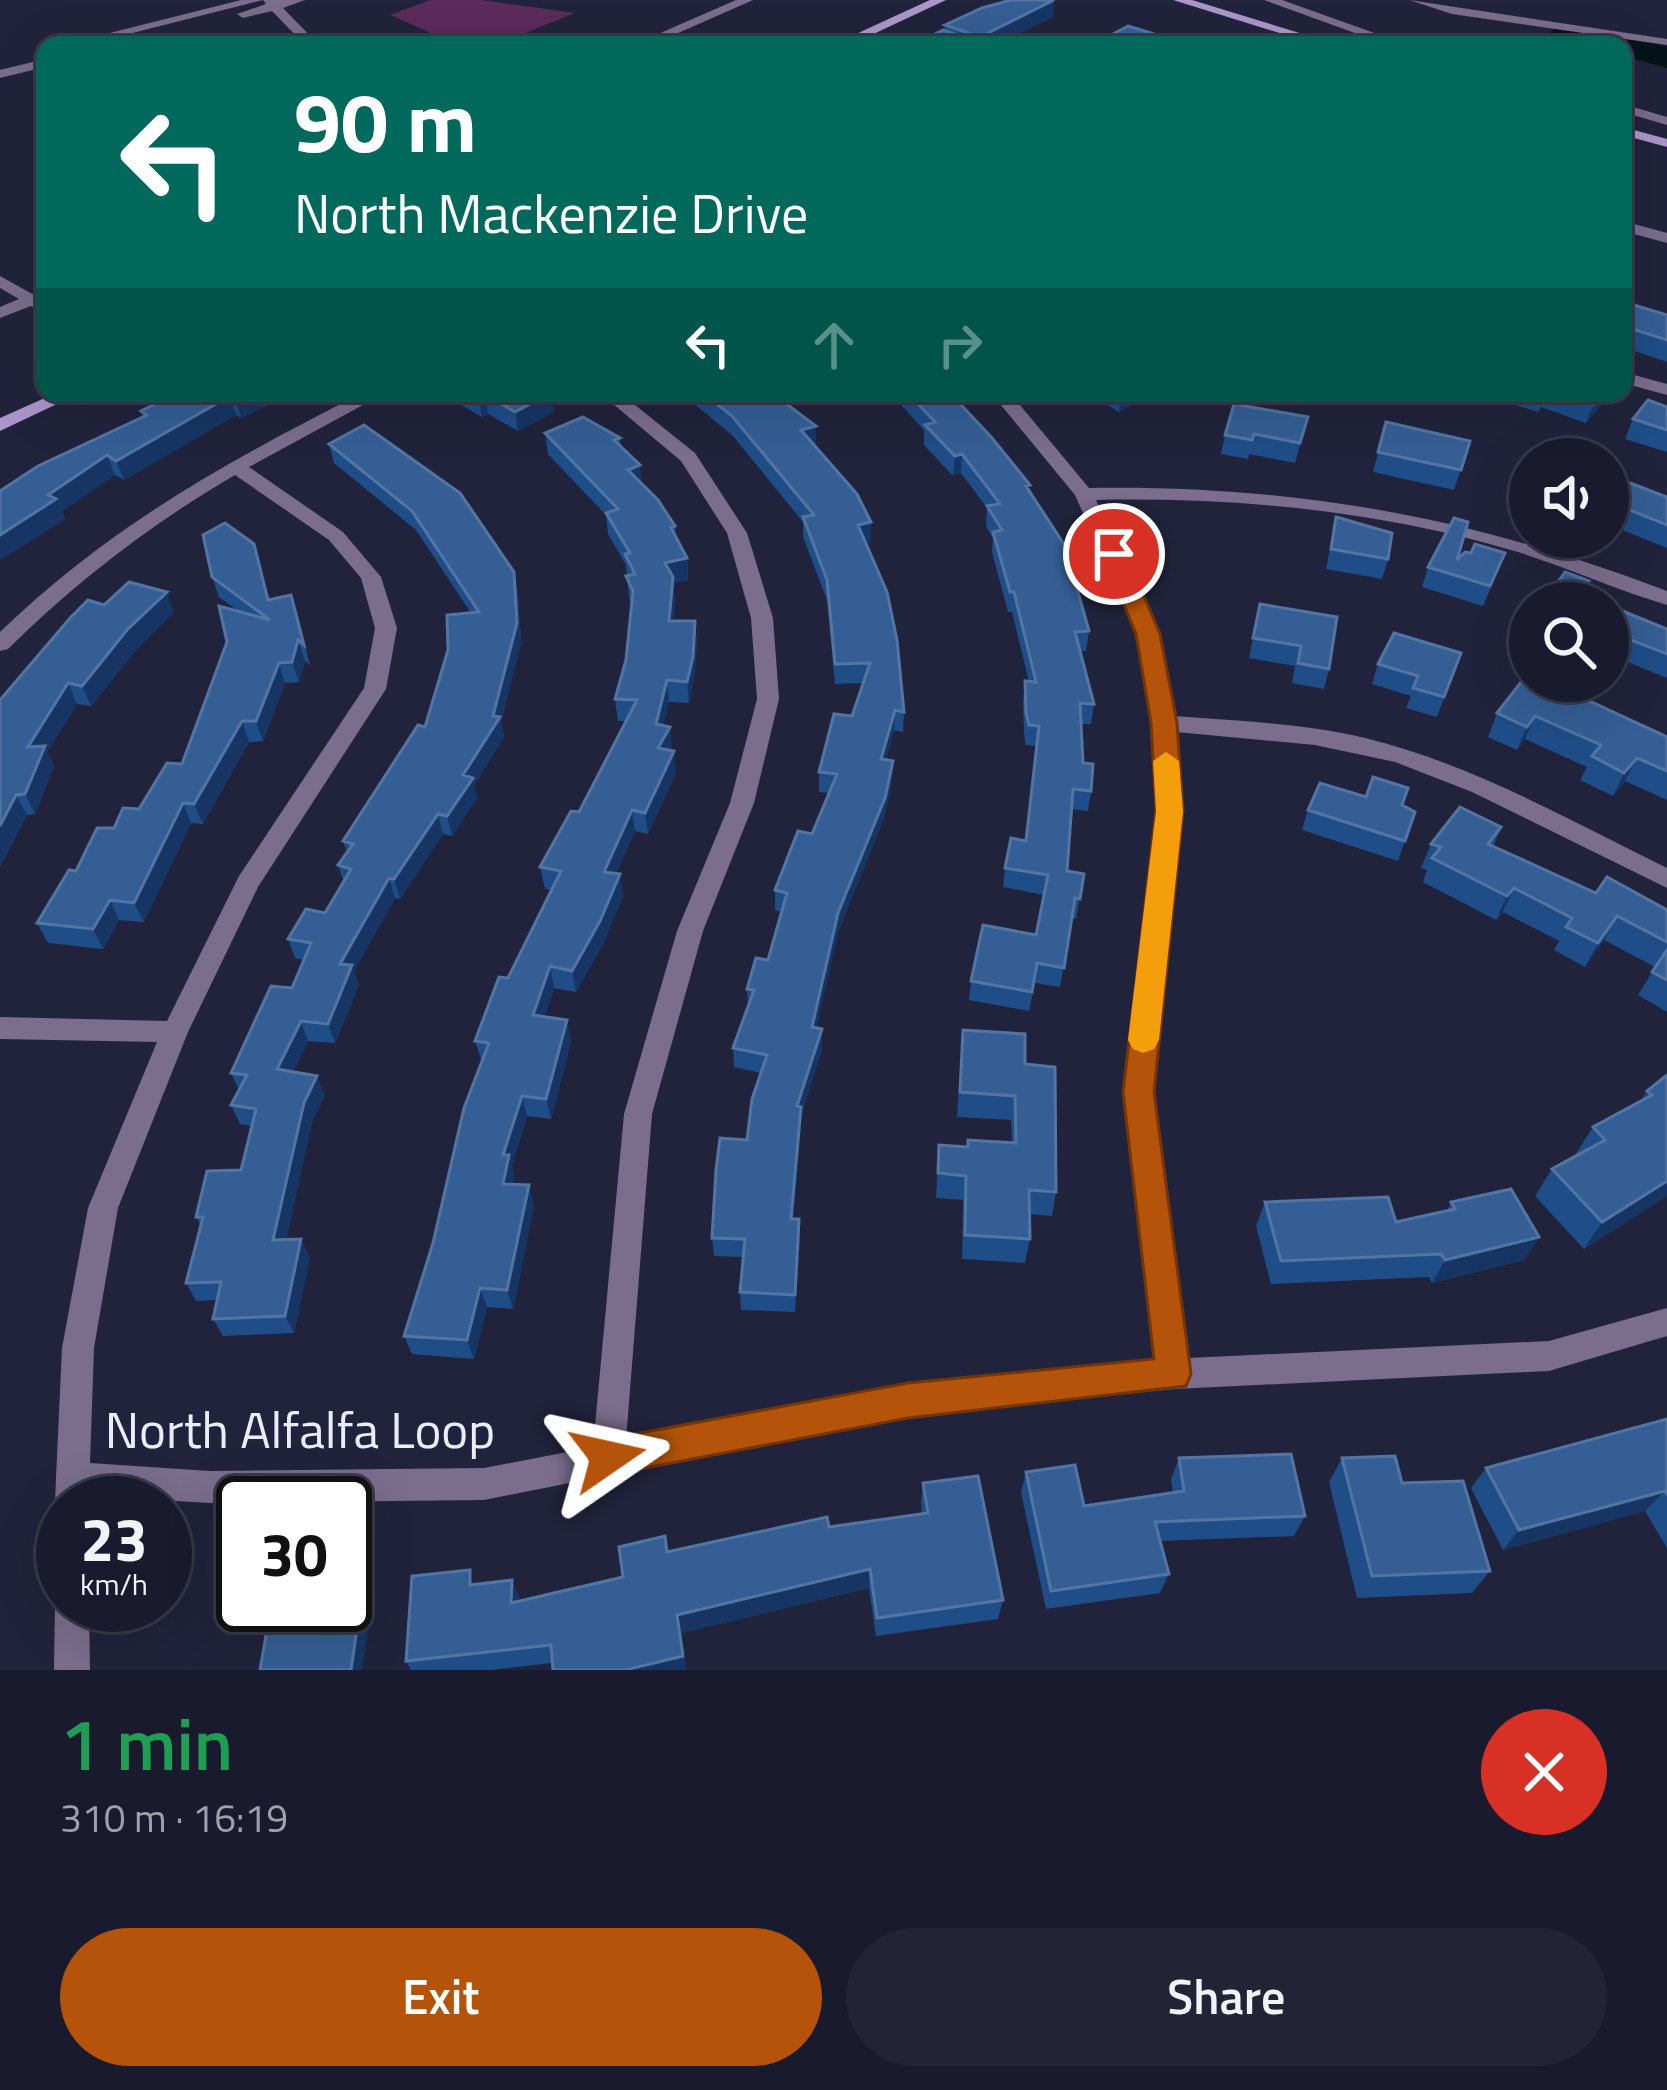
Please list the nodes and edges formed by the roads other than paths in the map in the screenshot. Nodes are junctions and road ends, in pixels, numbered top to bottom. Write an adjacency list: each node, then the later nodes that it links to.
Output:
1 (257, 0): 9 (street)
2 (299, 0): 8 (street)
3 (747, 0): 12 (street)
4 (1270, 0): 15 (street)
5 (1414, 0): 16 (lane)
6 (935, 1): 13 (main road)
7 (1186, 1): 14 (main road)
8 (272, 3): 10 (street); 11 (street)
9 (107, 36)
10 (151, 36)
11 (303, 36)
12 (661, 36)
13 (859, 36)
14 (1301, 36)
15 (1375, 36)
16 (1624, 36)
17 (1632, 37): 18 (lane)
18 (1667, 42)
19 (36, 53): 20 (street)
20 (0, 62)
21 (36, 65): 22 (street)
22 (0, 74)
23 (1632, 111): 24 (street)
24 (1667, 121)
25 (1632, 133): 26 (main road)
26 (1667, 143)
27 (1632, 228): 28 (street)
28 (1667, 238)
29 (0, 280): 30 (street)
30 (36, 302)
31 (36, 304): 32 (street)
32 (0, 313)
33 (1632, 380): 34 (street)
34 (1667, 390)
35 (50, 402): 39 (main road)
36 (358, 402): 40 (street)
37 (620, 402): 50 (street)
38 (1007, 402): 41 (street)
39 (0, 425)
40 (233, 465): 43 (street); 47 (street)
41 (1084, 494): 42 (street); 44 (street)
42 (1667, 598)
43 (0, 644)
44 (1164, 723): 45 (street); 49 (street)
45 (1667, 879)
46 (0, 1028): 47 (street)
47 (175, 1032): 51 (street)
48 (1667, 1322): 49 (street, North Alfalfa Loop)
49 (1174, 1374): 50 (street, North Alfalfa Loop)
50 (608, 1457): 52 (street, North Alfalfa Loop)
51 (73, 1476)
52 (192, 1488)
53 (72, 1632): 54 (street)
54 (72, 1670)

